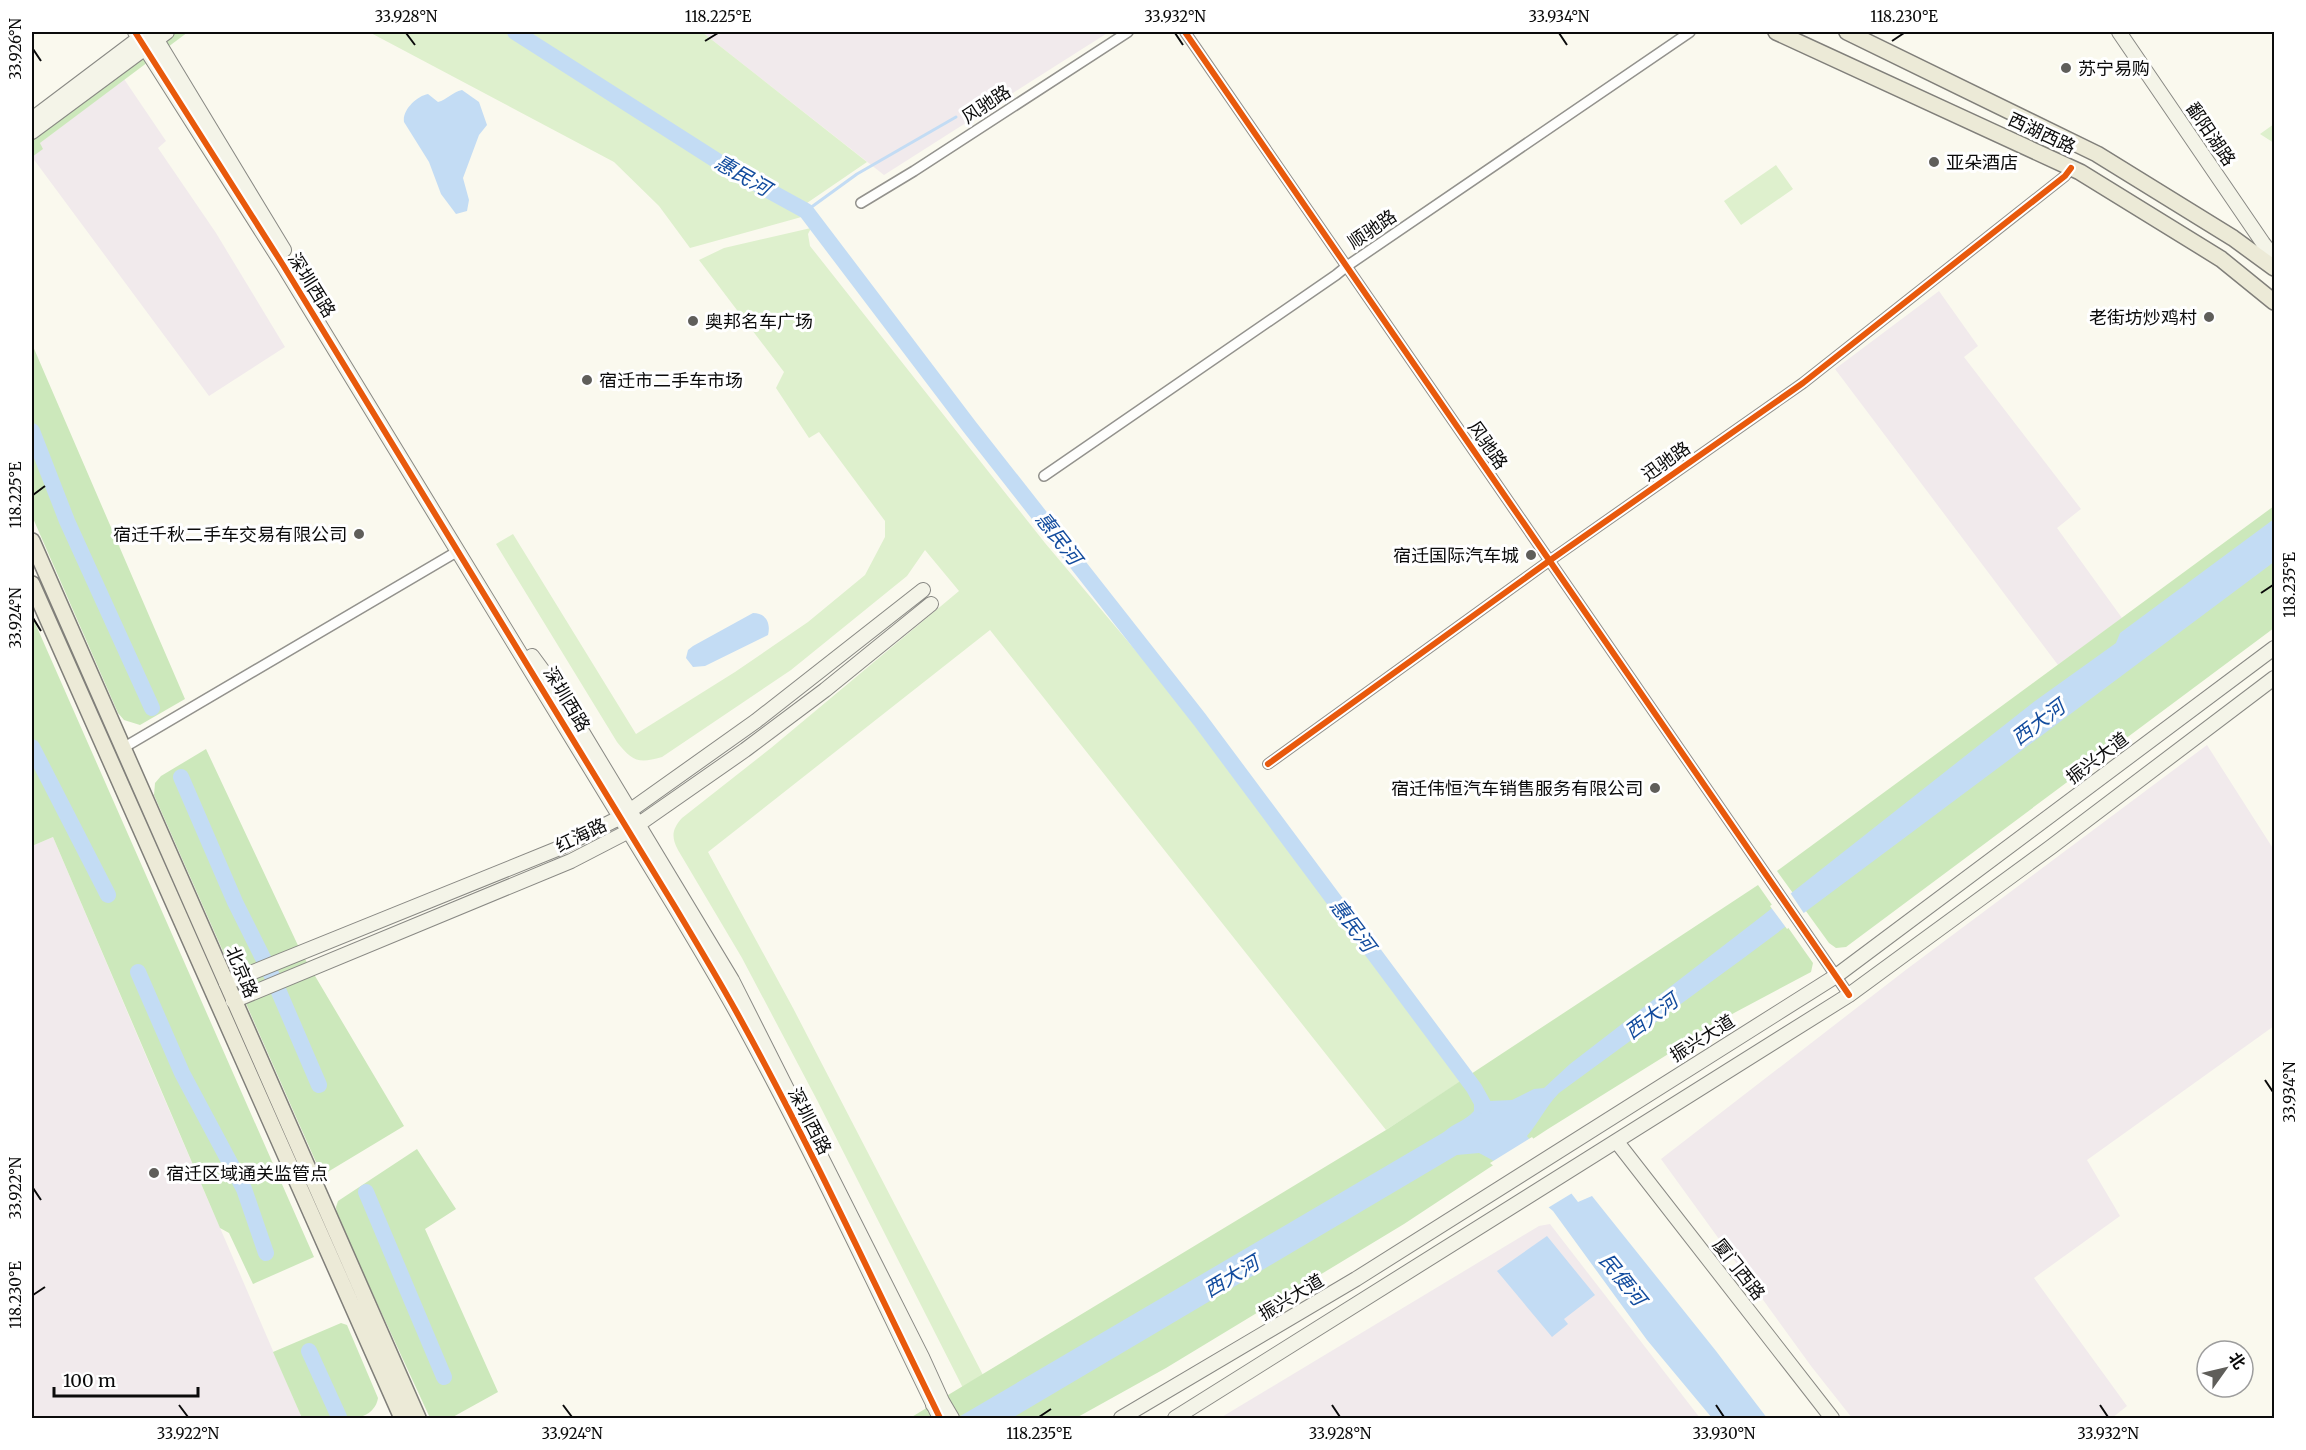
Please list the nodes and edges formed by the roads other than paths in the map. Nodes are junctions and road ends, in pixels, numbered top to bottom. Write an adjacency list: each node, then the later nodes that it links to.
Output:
1 (1128, 32): 11 (street, 风驰路)
2 (1185, 32): 13 (street, 风驰路)
3 (1690, 32): 13 (street, 顺驰路)
4 (1776, 32): 10 (main road, 西湖西路)
5 (1847, 32): 14 (main road, 西湖西路)
6 (2119, 32): 12 (street, 鄱阳湖路)
7 (149, 36): 8 (street); 9 (street); 18 (street, 深圳西路); 27 (street, 深圳西路)
8 (32, 119)
9 (32, 132)
10 (2071, 168): 15 (main road, 西湖西路); 19 (street, 迅驰路)
11 (861, 203)
12 (2274, 256)
13 (1347, 266): 16 (street, 顺驰路); 19 (street, 风驰路)
14 (2274, 268)
15 (2274, 302)
16 (1044, 476)
17 (32, 541): 25 (main road, 北京路)
18 (458, 551): 25 (street); 27 (street, 深圳西路)
19 (1549, 561): 26 (street, 迅驰路); 29 (street, 风驰路)
20 (32, 584): 35 (main road, 北京路)
21 (923, 590): 27 (street, 红海路)
22 (931, 604): 28 (street, 红海路)
23 (2274, 648): 29 (street, 振兴大道)
24 (2274, 678): 31 (street)
25 (123, 748): 30 (main road, 北京路)
26 (1268, 764)
27 (626, 814): 28 (street, 深圳西路); 30 (street, 红海路)
28 (634, 828): 32 (street, 红海路); 34 (street, 深圳西路)
29 (1836, 976): 31 (street, 风驰路); 38 (street, 振兴大道)
30 (226, 983): 32 (main road, 北京路)
31 (1849, 995): 33 (street)
32 (233, 1001): 36 (main road, 北京路)
33 (1617, 1142): 39 (street); 40 (street, 厦门西路)
34 (939, 1408): 37 (street, 深圳西路)
35 (402, 1419)
36 (418, 1419)
37 (952, 1419)
38 (1121, 1419)
39 (1175, 1419)
40 (1832, 1419)

